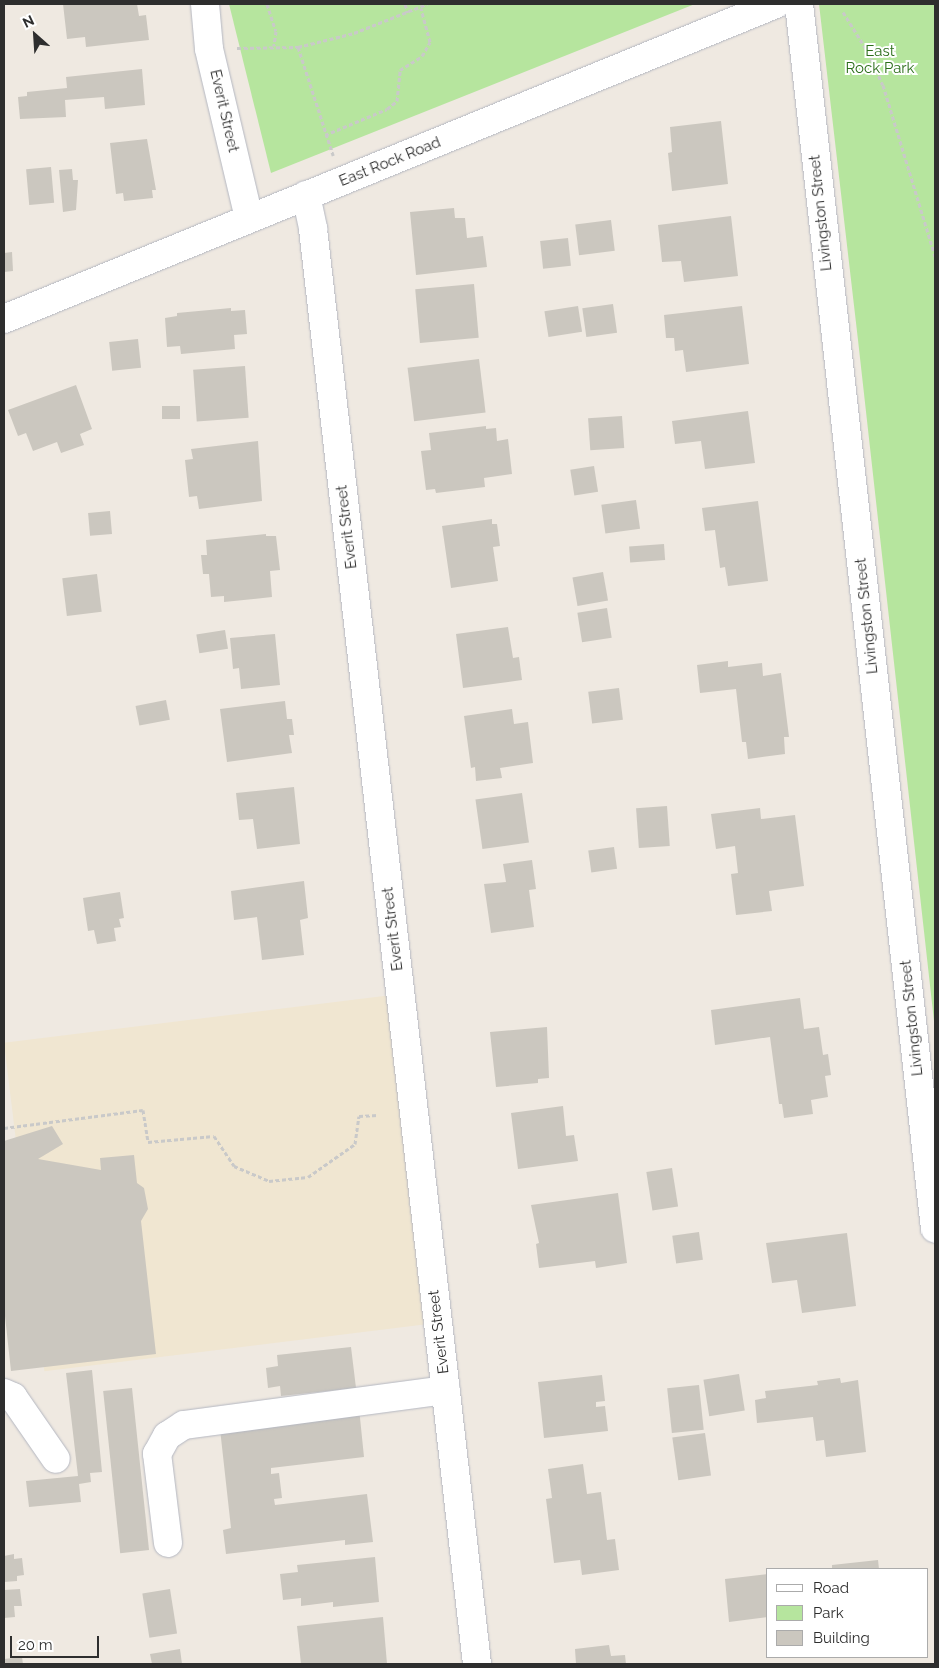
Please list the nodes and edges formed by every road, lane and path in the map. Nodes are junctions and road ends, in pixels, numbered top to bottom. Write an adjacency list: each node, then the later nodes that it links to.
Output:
1 (205, 4): 12 (street, Everit Street)
2 (267, 4): 10 (path)
3 (405, 4): 9 (path)
4 (427, 4): 7 (path)
5 (776, 4): 15 (street, East Rock Road)
6 (799, 4): 21 (street, Livingston Street)
7 (421, 8): 9 (path); 13 (path)
8 (843, 12): 17 (path)
9 (408, 13): 11 (path)
10 (274, 46): 11 (path); 12 (path)
11 (298, 47): 13 (path)
12 (209, 49): 16 (street, Everit Street)
13 (325, 135): 14 (path)
14 (333, 156)
15 (306, 195): 16 (street, East Rock Road); 22 (street, Everit Street)
16 (250, 218): 18 (street, East Rock Road)
17 (935, 256)
18 (4, 320)
19 (378, 1115): 20 (path)
20 (4, 1128)
21 (935, 1228)
22 (446, 1390): 25 (street); 26 (street, Everit Street)
23 (4, 1393): 24 (street)
24 (56, 1459)
25 (168, 1543)
26 (477, 1664)

